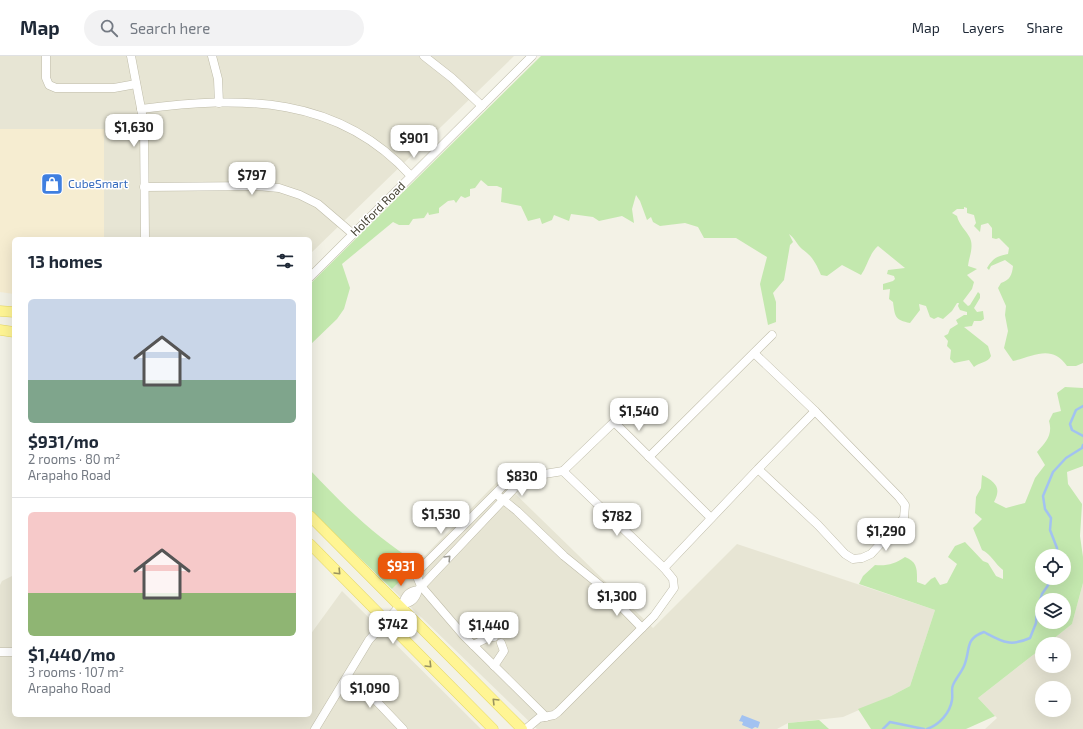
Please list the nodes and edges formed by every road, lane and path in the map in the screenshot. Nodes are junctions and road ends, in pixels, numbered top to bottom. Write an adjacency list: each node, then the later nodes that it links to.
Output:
1 (46, 56): 6 (street)
2 (131, 56): 6 (street)
3 (212, 56): 7 (street)
4 (424, 56): 8 (street)
5 (532, 56): 8 (street, Holford Road)
6 (136, 84): 9 (street)
7 (219, 103): 9 (street); 10 (street)
8 (482, 106): 10 (street, Holford Road)
9 (142, 109): 11 (street)
10 (411, 176): 12 (street, Holford Road)
11 (144, 187): 12 (street); 13 (street)
12 (353, 234): 14 (street, Holford Road)
13 (145, 237)
14 (312, 275)
15 (0, 310): 16 (main road)
16 (12, 312)
17 (0, 330): 18 (main road)
18 (12, 332)
19 (772, 335): 20 (street)
20 (754, 353): 21 (street); 22 (street)
21 (815, 411): 23 (street); 23 (street)
22 (650, 457): 24 (street); 29 (street)
23 (758, 469): 29 (street)
24 (563, 471): 25 (street); 31 (street)
25 (524, 478): 26 (street); 27 (street)
26 (496, 494): 27 (street); 32 (street)
27 (503, 501): 32 (street, one-way to 27); 35 (street)
28 (312, 518): 33 (main road)
29 (711, 518): 31 (street)
30 (312, 546): 34 (main road, one-way to 34)
31 (664, 568): 35 (street)
32 (419, 588): 38 (street)
33 (400, 607): 34 (street); 47 (main road, one-way to 33)
34 (386, 621): 42 (street); 46 (main road, one-way to 46)
35 (642, 628): 43 (street)
36 (494, 637): 38 (street)
37 (501, 643): 41 (street)
38 (473, 645): 41 (street)
39 (0, 652): 40 (street)
40 (12, 652)
41 (494, 666): 43 (street)
42 (348, 678): 44 (street); 45 (street)
43 (546, 717): 48 (street)
44 (315, 729)
45 (403, 729)
46 (493, 729)
47 (522, 729)
48 (526, 729)

